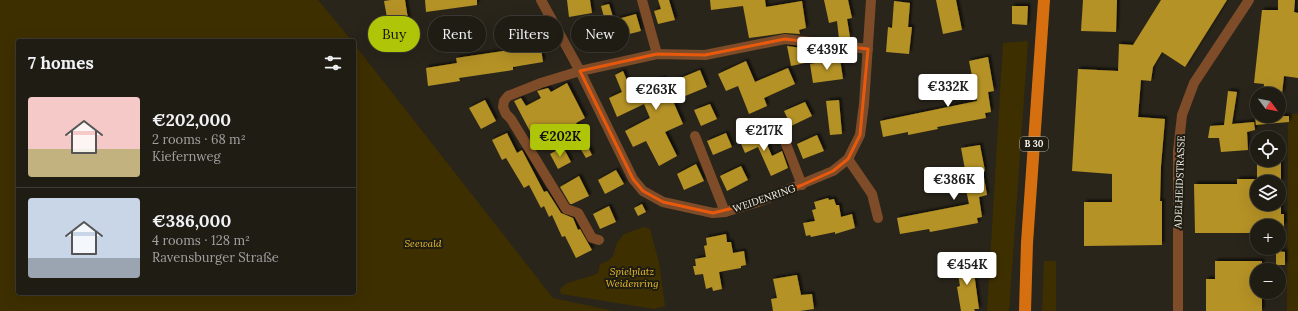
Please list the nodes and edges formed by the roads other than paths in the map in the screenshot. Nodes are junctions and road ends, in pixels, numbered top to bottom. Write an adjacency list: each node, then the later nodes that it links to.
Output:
1 (541, 0): 8 (street, WEIDENRING)
2 (642, 0): 7 (street)
3 (871, 0): 6 (street, WEIDENRING)
4 (1044, 0): 16 (main road, B 30)
5 (1249, 0): 17 (street, ADELHEIDSTRASSE)
6 (868, 49): 7 (street); 11 (street, WEIDENRING)
7 (657, 54): 8 (street)
8 (580, 71): 13 (street, WEIDENRING); 15 (street)
9 (779, 126): 12 (street, WEIDENRING)
10 (695, 136): 13 (street, WEIDENRING)
11 (848, 159): 12 (street, WEIDENRING); 14 (street)
12 (802, 184): 13 (street, WEIDENRING)
13 (725, 212)
14 (878, 218)
15 (598, 240)
16 (1025, 311)
17 (1178, 311)

